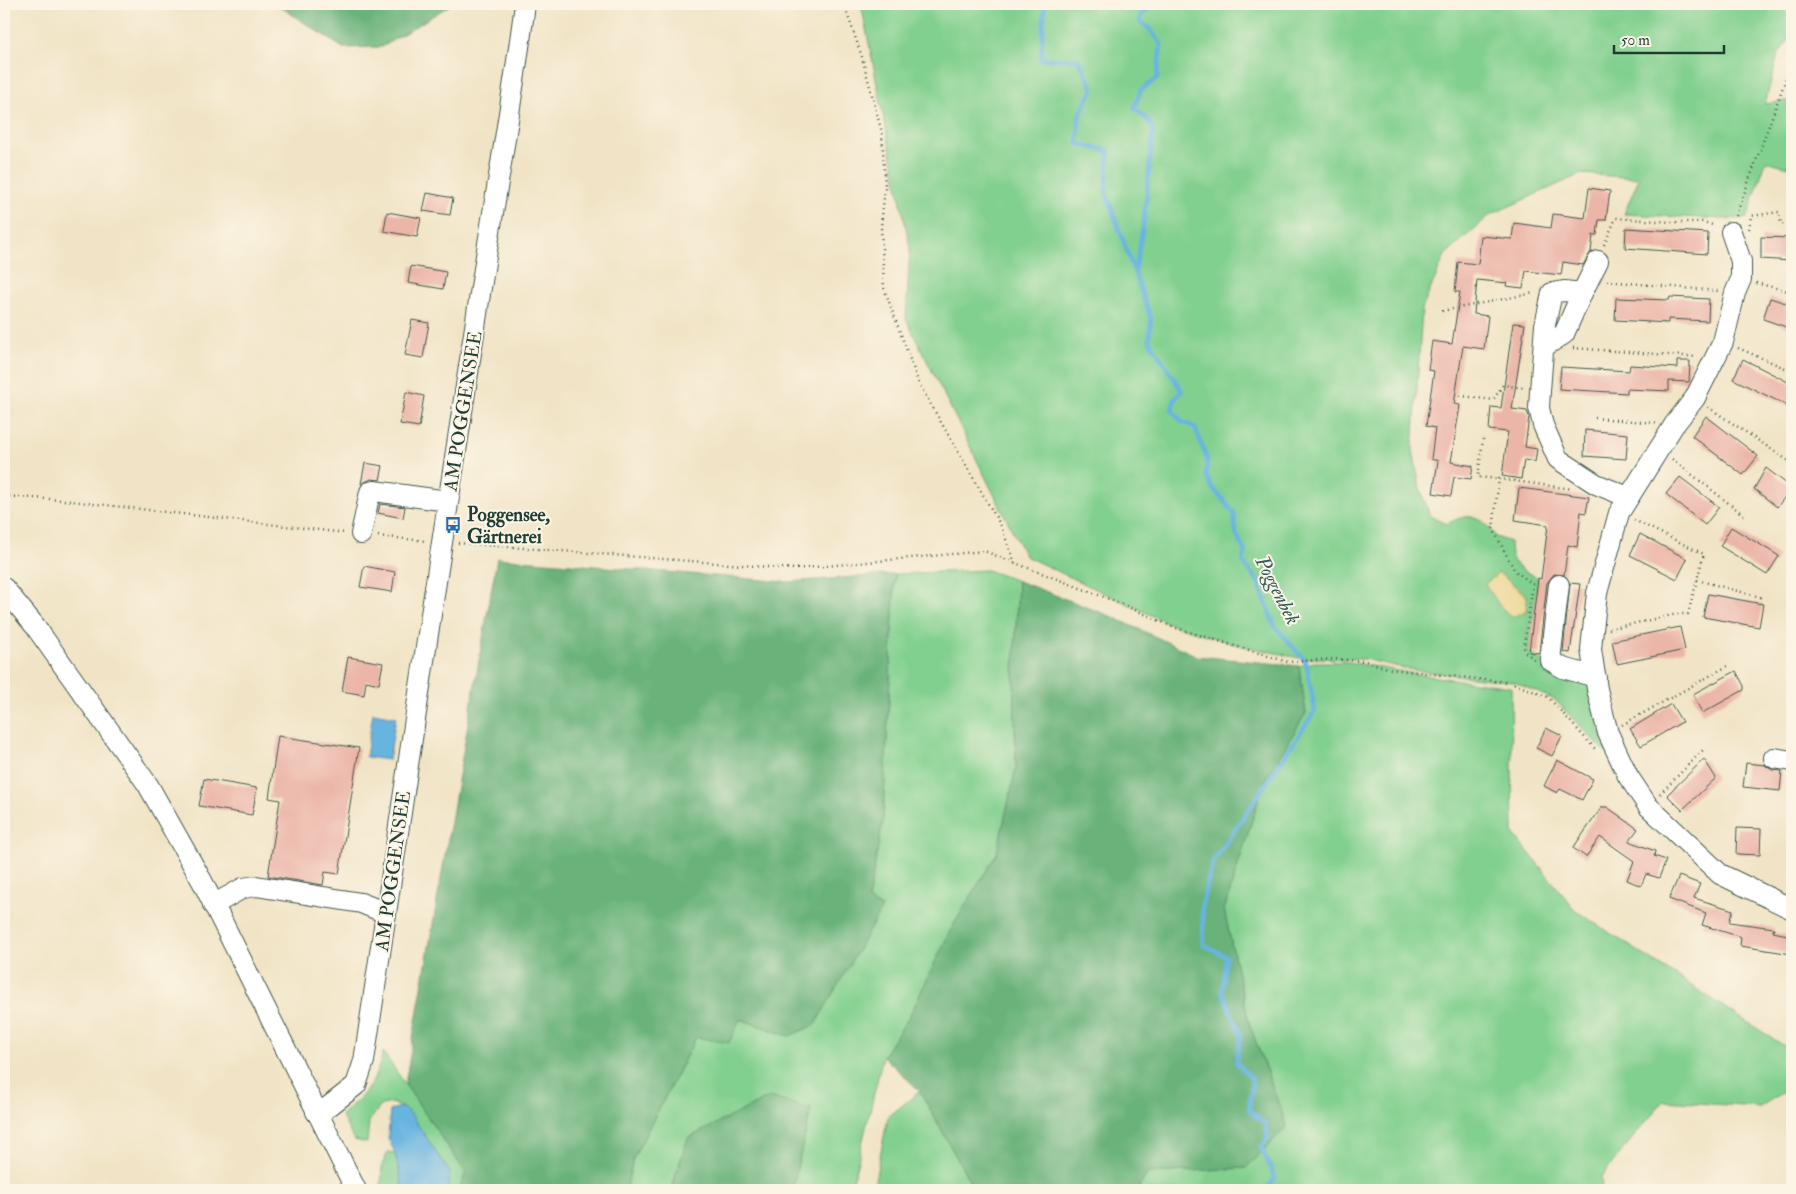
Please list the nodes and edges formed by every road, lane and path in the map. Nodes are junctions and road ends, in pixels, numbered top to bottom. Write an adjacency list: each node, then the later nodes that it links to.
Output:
1 (526, 4): 27 (street, AM POGGENSEE)
2 (844, 4): 32 (path)
3 (1792, 62): 5 (path)
4 (1792, 225): 5 (path)
5 (1731, 232): 6 (path); 8 (street)
6 (1598, 261): 7 (street)
7 (1586, 286): 8 (path); 9 (street); 12 (street)
8 (1738, 286): 10 (path); 14 (street)
9 (1552, 292): 11 (path); 12 (street)
10 (1792, 292)
11 (1442, 311)
12 (1545, 346): 16 (street)
13 (1572, 348): 14 (path)
14 (1719, 350): 15 (path); 18 (street)
15 (1792, 371)
16 (1540, 391): 17 (path); 25 (street)
17 (1456, 395)
18 (1694, 398): 20 (street); 23 (path)
19 (1595, 418): 20 (path)
20 (1674, 425): 22 (street)
21 (1483, 439): 24 (path)
22 (1660, 449): 28 (street); 29 (path)
23 (1792, 463)
24 (1499, 479): 25 (path); 38 (path)
25 (1596, 484): 28 (street)
26 (4, 496): 30 (path)
27 (448, 501): 30 (street); 31 (street, AM POGGENSEE)
28 (1624, 505): 33 (path); 37 (street)
29 (1745, 516)
30 (361, 534): 31 (path)
31 (442, 543): 32 (path); 47 (street, AM POGGENSEE)
32 (1015, 563): 43 (path)
33 (1697, 580): 36 (path); 37 (path)
34 (1559, 585): 40 (street)
35 (4, 588): 45 (street)
36 (1764, 598)
37 (1593, 632): 40 (street)
38 (1525, 652)
39 (1731, 664): 41 (path)
40 (1596, 677): 41 (street)
41 (1608, 733): 44 (street)
42 (1703, 750): 44 (path)
43 (1601, 754)
44 (1648, 806): 46 (street)
45 (213, 905): 47 (street); 48 (street)
46 (1792, 909)
47 (386, 912): 48 (street, AM POGGENSEE)
48 (316, 1112): 49 (street)
49 (356, 1190)

